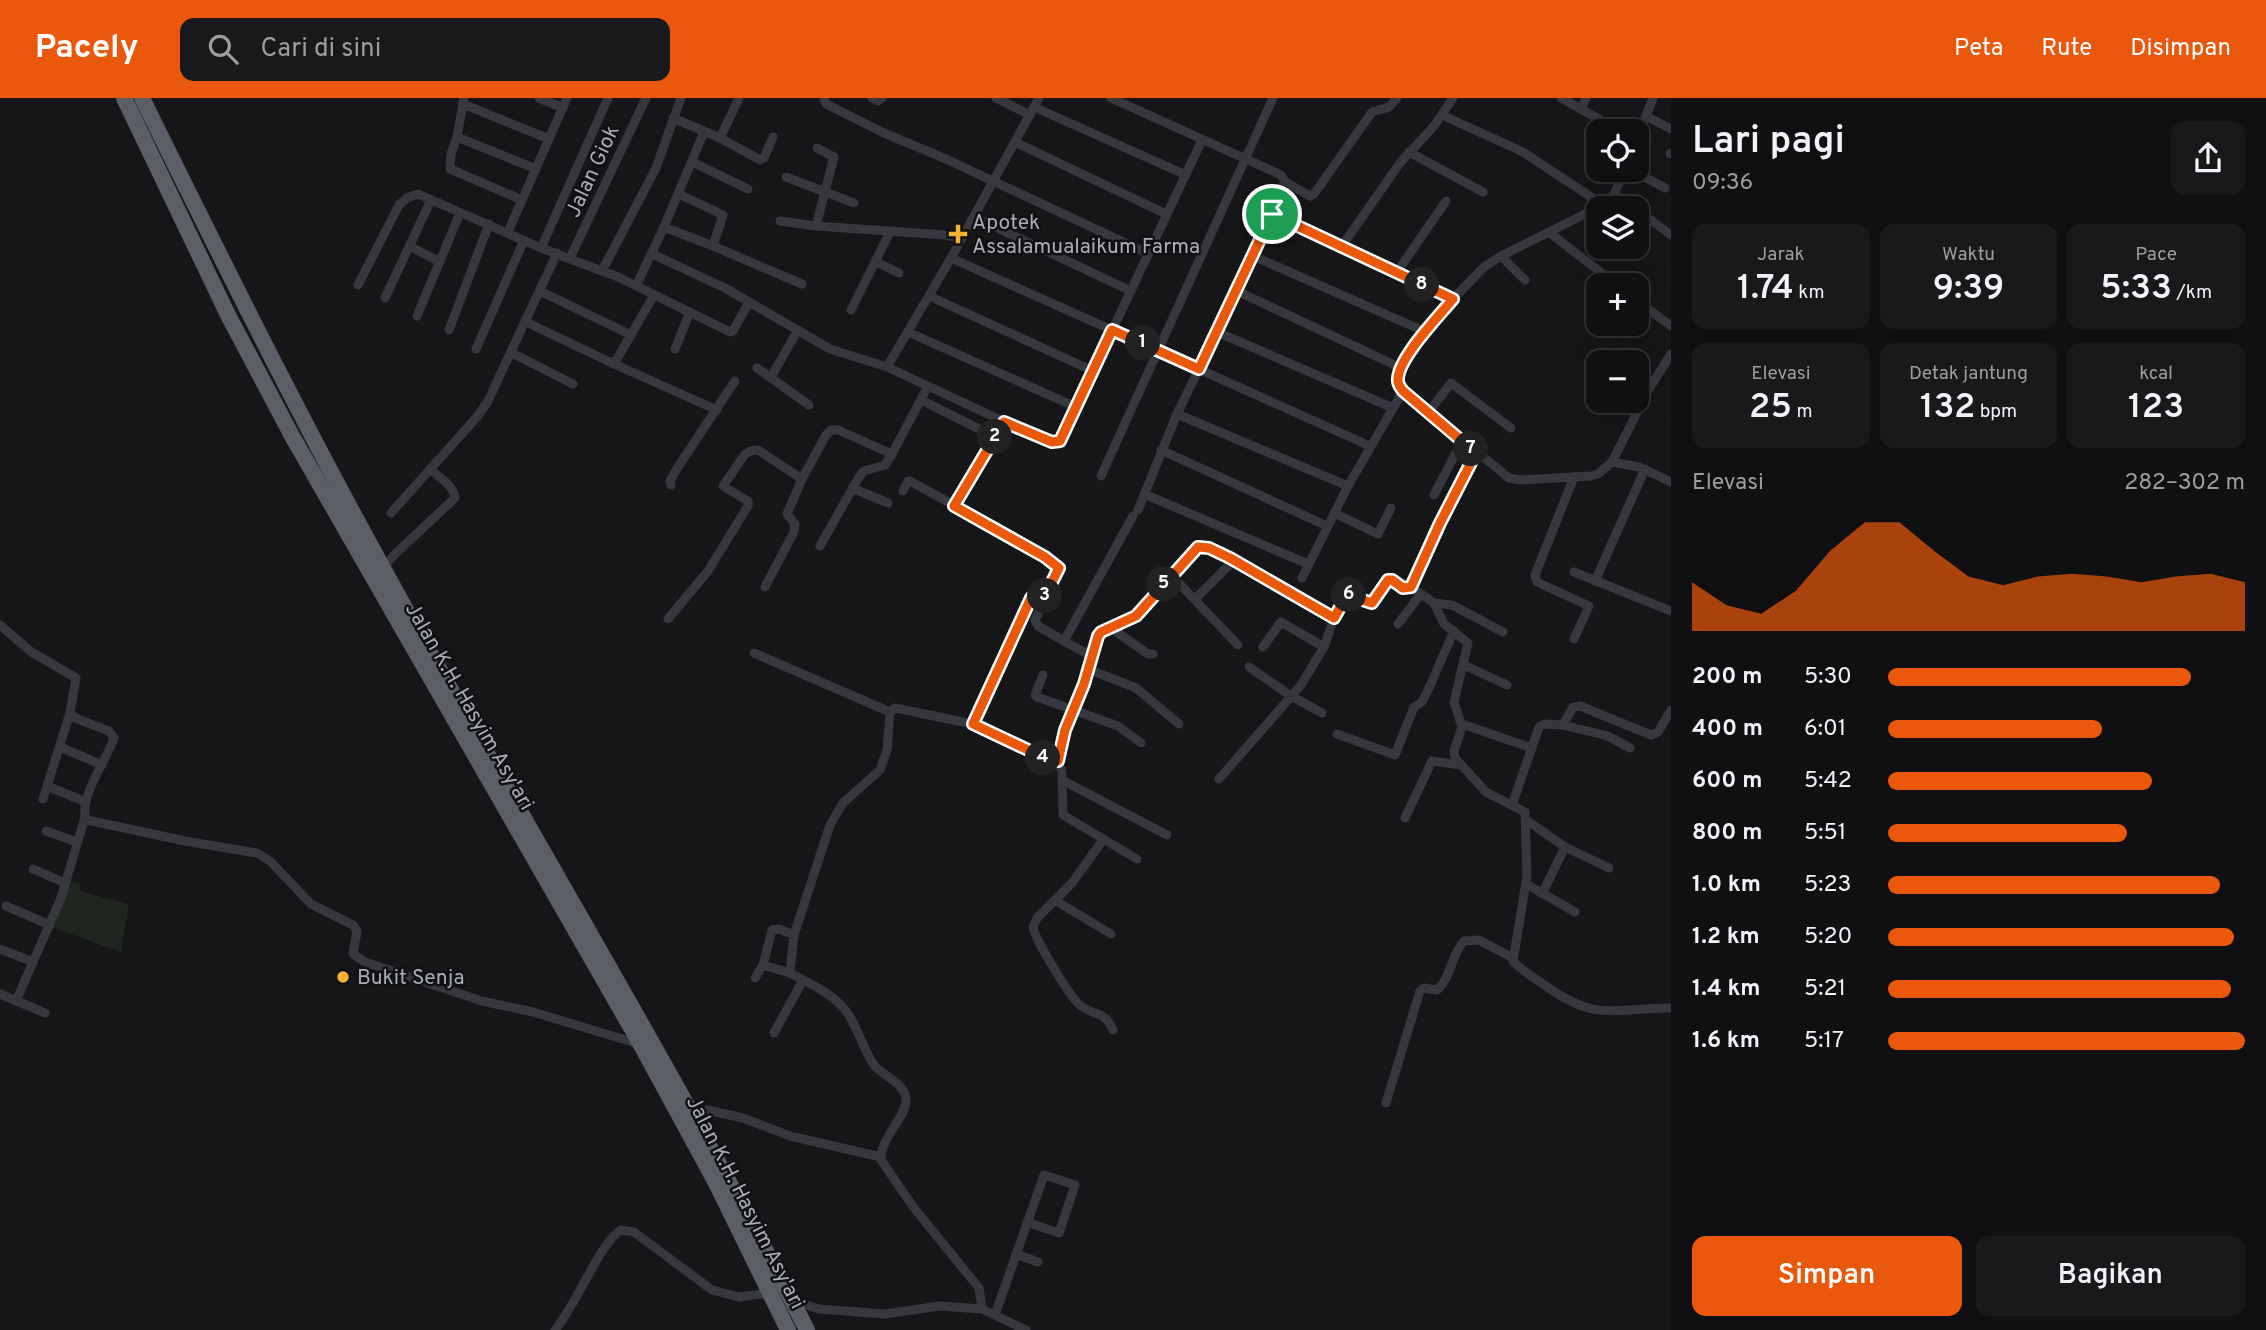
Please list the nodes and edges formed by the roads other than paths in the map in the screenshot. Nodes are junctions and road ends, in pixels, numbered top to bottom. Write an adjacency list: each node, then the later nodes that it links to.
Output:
1 (124, 98): 264 (highway, Jalan K.H. Hasyim Asy'ari)
2 (142, 98): 175 (highway, Jalan K.H. Hasyim Asy'ari)
3 (539, 98): 23 (street)
4 (567, 98): 23 (street)
5 (608, 98): 81 (street)
6 (646, 98): 87 (street, Jalan Giok)
7 (681, 98): 28 (street)
8 (739, 98): 35 (street)
9 (824, 98): 47 (street)
10 (872, 98): 11 (street)
11 (882, 98)
12 (996, 98): 22 (street)
13 (1111, 98): 24 (street)
14 (1140, 98): 24 (street)
15 (1273, 98): 41 (street)
16 (1396, 98): 48 (street)
17 (1453, 98): 26 (street)
18 (1561, 98): 25 (street)
19 (1586, 98): 25 (street)
20 (1653, 98): 27 (street)
21 (464, 101): 33 (street); 36 (street)
22 (1034, 107): 38 (street); 44 (street)
23 (563, 108): 36 (street)
24 (1134, 109): 37 (street)
25 (1581, 109): 29 (street)
26 (1442, 115): 40 (street); 56 (street)
27 (1646, 116): 30 (street); 31 (street)
28 (673, 118): 32 (street); 91 (street)
29 (1599, 119)
30 (1645, 119)
31 (1671, 129)
32 (704, 132): 35 (street); 42 (street)
33 (457, 137): 43 (street); 59 (street)
34 (773, 137): 35 (street)
35 (720, 138)
36 (549, 139): 43 (street)
37 (1202, 140): 41 (street); 44 (street)
38 (1015, 142): 47 (street); 63 (street)
39 (817, 148): 53 (street)
40 (1409, 152): 52 (street); 80 (street)
41 (1245, 159): 48 (street); 122 (street)
42 (692, 162): 51 (street); 54 (street)
43 (536, 169): 59 (street)
44 (1186, 175): 63 (street)
45 (786, 177): 53 (street)
46 (1649, 180): 50 (street)
47 (993, 181): 66 (street); 84 (street)
48 (1285, 182): 64 (street)
49 (1620, 182): 55 (street)
50 (1665, 188)
51 (748, 189)
52 (1483, 192)
53 (824, 193): 61 (street); 70 (street)
54 (679, 194): 71 (street); 79 (street)
55 (1614, 194): 57 (street)
56 (1589, 196)
57 (1617, 196)
58 (431, 200): 62 (street); 78 (street); 97 (street)
59 (522, 200): 72 (street)
60 (1446, 201): 92 (street)
61 (853, 203)
62 (460, 213): 69 (street); 89 (street)
63 (1166, 214): 84 (street)
64 (1272, 214): 80 (street); 85 (street)
65 (1586, 214): 74 (street)
66 (974, 217): 76 (street); 100 (street)
67 (1649, 219): 75 (street)
68 (780, 221): 70 (street)
69 (489, 224): 72 (street); 113 (street)
70 (816, 226): 73 (street)
71 (664, 227): 79 (street); 83 (street)
72 (508, 232): 77 (street)
73 (890, 232): 76 (street); 90 (street)
74 (1549, 233): 86 (street); 94 (street)
75 (1671, 235)
76 (961, 239): 88 (street)
77 (524, 240): 81 (street); 120 (street)
78 (409, 246): 89 (street); 104 (street)
79 (713, 246): 96 (street)
80 (1342, 246): 92 (street)
81 (541, 248): 82 (street)
82 (557, 253): 87 (street); 99 (street)
83 (652, 254): 98 (street); 106 (street)
84 (1149, 254): 100 (street)
85 (1253, 256): 101 (street); 118 (street)
86 (1502, 256): 95 (street); 105 (street)
87 (570, 258): 91 (street)
88 (951, 258): 103 (street); 115 (street)
89 (440, 262): 110 (street)
90 (876, 262): 93 (street); 108 (street)
91 (602, 271): 98 (street)
92 (1397, 272): 105 (street)
93 (899, 273)
94 (1601, 273)
95 (1525, 280)
96 (802, 284)
97 (358, 285)
98 (636, 286): 102 (street)
99 (540, 291): 112 (street); 119 (street)
100 (1131, 291): 115 (street)
101 (1237, 291): 117 (street); 128 (street)
102 (654, 295): 109 (street); 119 (street)
103 (929, 296): 116 (street); 130 (street)
104 (385, 298)
105 (1453, 299): 118 (street)
106 (748, 302): 109 (street); 114 (street)
107 (1649, 308): 111 (street)
108 (851, 310)
109 (690, 312): 121 (street)
110 (417, 316)
111 (1669, 321)
112 (526, 322): 123 (street); 125 (street)
113 (449, 330)
114 (798, 330): 126 (street); 131 (street)
115 (1112, 330): 122 (street); 130 (street)
116 (908, 332): 126 (street); 139 (street)
117 (1217, 332): 129 (street); 140 (street)
118 (1426, 332): 128 (street)
119 (631, 335): 125 (street)
120 (476, 349)
121 (676, 349)
122 (1159, 350): 129 (street); 156 (street)
123 (512, 354): 133 (street); 154 (street)
124 (1671, 354): 134 (street)
125 (614, 364): 141 (street)
126 (887, 367): 135 (street)
127 (757, 368): 131 (street)
128 (1401, 368): 136 (street)
129 (1199, 369): 144 (street); 149 (street)
130 (1091, 370): 139 (street)
131 (771, 377): 138 (street)
132 (736, 381): 141 (street)
133 (573, 384)
134 (1649, 384)
135 (928, 386): 137 (street); 145 (street)
136 (1403, 391): 140 (street); 142 (street)
137 (921, 400): 147 (street); 152 (street)
138 (809, 405)
139 (1076, 407): 145 (street)
140 (1391, 407): 149 (street)
141 (717, 410): 160 (street)
142 (1428, 413): 146 (street); 148 (street)
143 (1633, 413): 153 (street)
144 (1177, 414): 150 (street); 161 (street)
145 (1004, 422): 147 (street)
146 (1511, 428)
147 (995, 438): 167 (street)
148 (1462, 441): 151 (street); 165 (street)
149 (1370, 446): 161 (street)
150 (1161, 450): 164 (street); 171 (street)
151 (1476, 453): 157 (street); 181 (street)
152 (892, 454): 158 (street); 162 (street)
153 (1612, 461): 155 (street); 157 (street)
154 (430, 469): 169 (street); 175 (street)
155 (1645, 469): 159 (street); 179 (street)
156 (1101, 476)
157 (1574, 477): 194 (street)
158 (802, 479): 180 (street); 188 (street)
159 (1671, 482)
160 (671, 485)
161 (1348, 486): 170 (street)
162 (852, 488): 166 (street); 172 (street)
163 (903, 491): 167 (street)
164 (1144, 494): 174 (street); 195 (street)
165 (1434, 495)
166 (888, 503)
167 (954, 506): 184 (street)
168 (1391, 508): 170 (street)
169 (391, 513)
170 (1334, 513): 171 (street)
171 (1327, 526): 174 (street)
172 (820, 546)
173 (1234, 560): 177 (street); 183 (street); 187 (street)
174 (1308, 564): 178 (street)
175 (383, 569): 272 (highway, Jalan K.H. Hasyim Asy'ari)
176 (1574, 572): 179 (street)
177 (1171, 575): 183 (street); 191 (street)
178 (1302, 578)
179 (1595, 581): 186 (street)
180 (765, 587)
181 (1411, 587): 182 (street); 187 (street)
182 (1420, 595): 185 (street); 189 (street)
183 (1195, 599): 196 (street)
184 (1043, 600): 195 (street); 213 (street)
185 (1434, 604): 192 (street); 193 (street)
186 (1671, 611)
187 (1334, 618): 198 (street)
188 (668, 619)
189 (1398, 624)
190 (0, 625): 211 (street)
191 (1111, 628): 200 (street); 201 (street)
192 (1454, 631): 202 (street); 217 (street)
193 (1503, 632)
194 (1574, 639)
195 (1064, 641): 201 (street)
196 (1238, 645)
197 (1263, 647): 198 (street)
198 (1324, 647): 207 (street)
199 (754, 653): 210 (street)
200 (1153, 654)
201 (1091, 656): 204 (street)
202 (1464, 665): 206 (street); 215 (street)
203 (1249, 667): 207 (street)
204 (1088, 668): 208 (street); 214 (street)
205 (1043, 675): 208 (street)
206 (1507, 685)
207 (1291, 696): 212 (street); 225 (street)
208 (1073, 709): 218 (street); 222 (street)
209 (1671, 710): 216 (street)
210 (890, 712): 213 (street); 250 (street)
211 (70, 713): 219 (street); 223 (street)
212 (1322, 713)
213 (973, 724): 222 (street)
214 (1179, 724)
215 (1462, 724): 220 (street); 224 (street)
216 (1563, 725): 220 (street); 221 (street)
217 (1337, 734)
218 (1141, 743)
219 (60, 747): 223 (street); 227 (street)
220 (1532, 748): 230 (street)
221 (1630, 748)
222 (1058, 761): 226 (street)
223 (102, 765): 229 (street)
224 (1461, 765): 230 (street); 232 (street)
225 (1219, 779)
226 (1062, 780): 235 (street); 236 (street)
227 (47, 786): 228 (street); 229 (street)
228 (43, 799)
229 (86, 802): 231 (street)
230 (1512, 805): 233 (street)
231 (85, 817): 237 (street); 264 (street)
232 (1405, 818)
233 (1526, 820): 238 (street); 243 (street)
234 (46, 831): 237 (street)
235 (1167, 835)
236 (1104, 840): 239 (street); 245 (street)
237 (77, 842): 242 (street)
238 (1565, 847): 240 (street); 244 (street)
239 (1137, 859)
240 (1609, 868)
241 (33, 869): 242 (street)
242 (65, 883): 248 (street)
243 (1526, 884): 244 (street); 252 (street)
244 (1543, 892): 247 (street)
245 (1056, 901): 249 (street); 262 (street)
246 (6, 905): 248 (street)
247 (1575, 912)
248 (50, 925): 253 (street)
249 (1111, 934)
250 (794, 935): 254 (street); 255 (street)
251 (0, 949): 253 (street)
252 (1513, 958): 260 (street); 265 (street)
253 (33, 962): 259 (street)
254 (763, 965): 255 (street); 256 (street)
255 (789, 973): 257 (street)
256 (755, 978)
257 (803, 979): 263 (street); 267 (street)
258 (0, 994): 259 (street)
259 (16, 1001): 261 (street)
260 (1671, 1008)
261 (45, 1013)
262 (1113, 1030)
263 (774, 1033)
264 (640, 1045): 271 (highway, Jalan K.H. Hasyim Asy'ari)
265 (1386, 1103)
266 (707, 1110): 267 (street)
267 (881, 1157): 273 (street)
268 (1027, 1222): 268 (street); 269 (street)
269 (1016, 1254): 270 (street); 274 (street)
270 (1038, 1262)
271 (770, 1293): 275 (street); 276 (highway, Jalan K.H. Hasyim Asy'ari)
272 (792, 1300): 273 (street); 277 (highway, Jalan K.H. Hasyim Asy'ari)
273 (982, 1309): 274 (street)
274 (995, 1315): 278 (street)
275 (555, 1330)
276 (788, 1330)
277 (807, 1330)
278 (1026, 1330)

